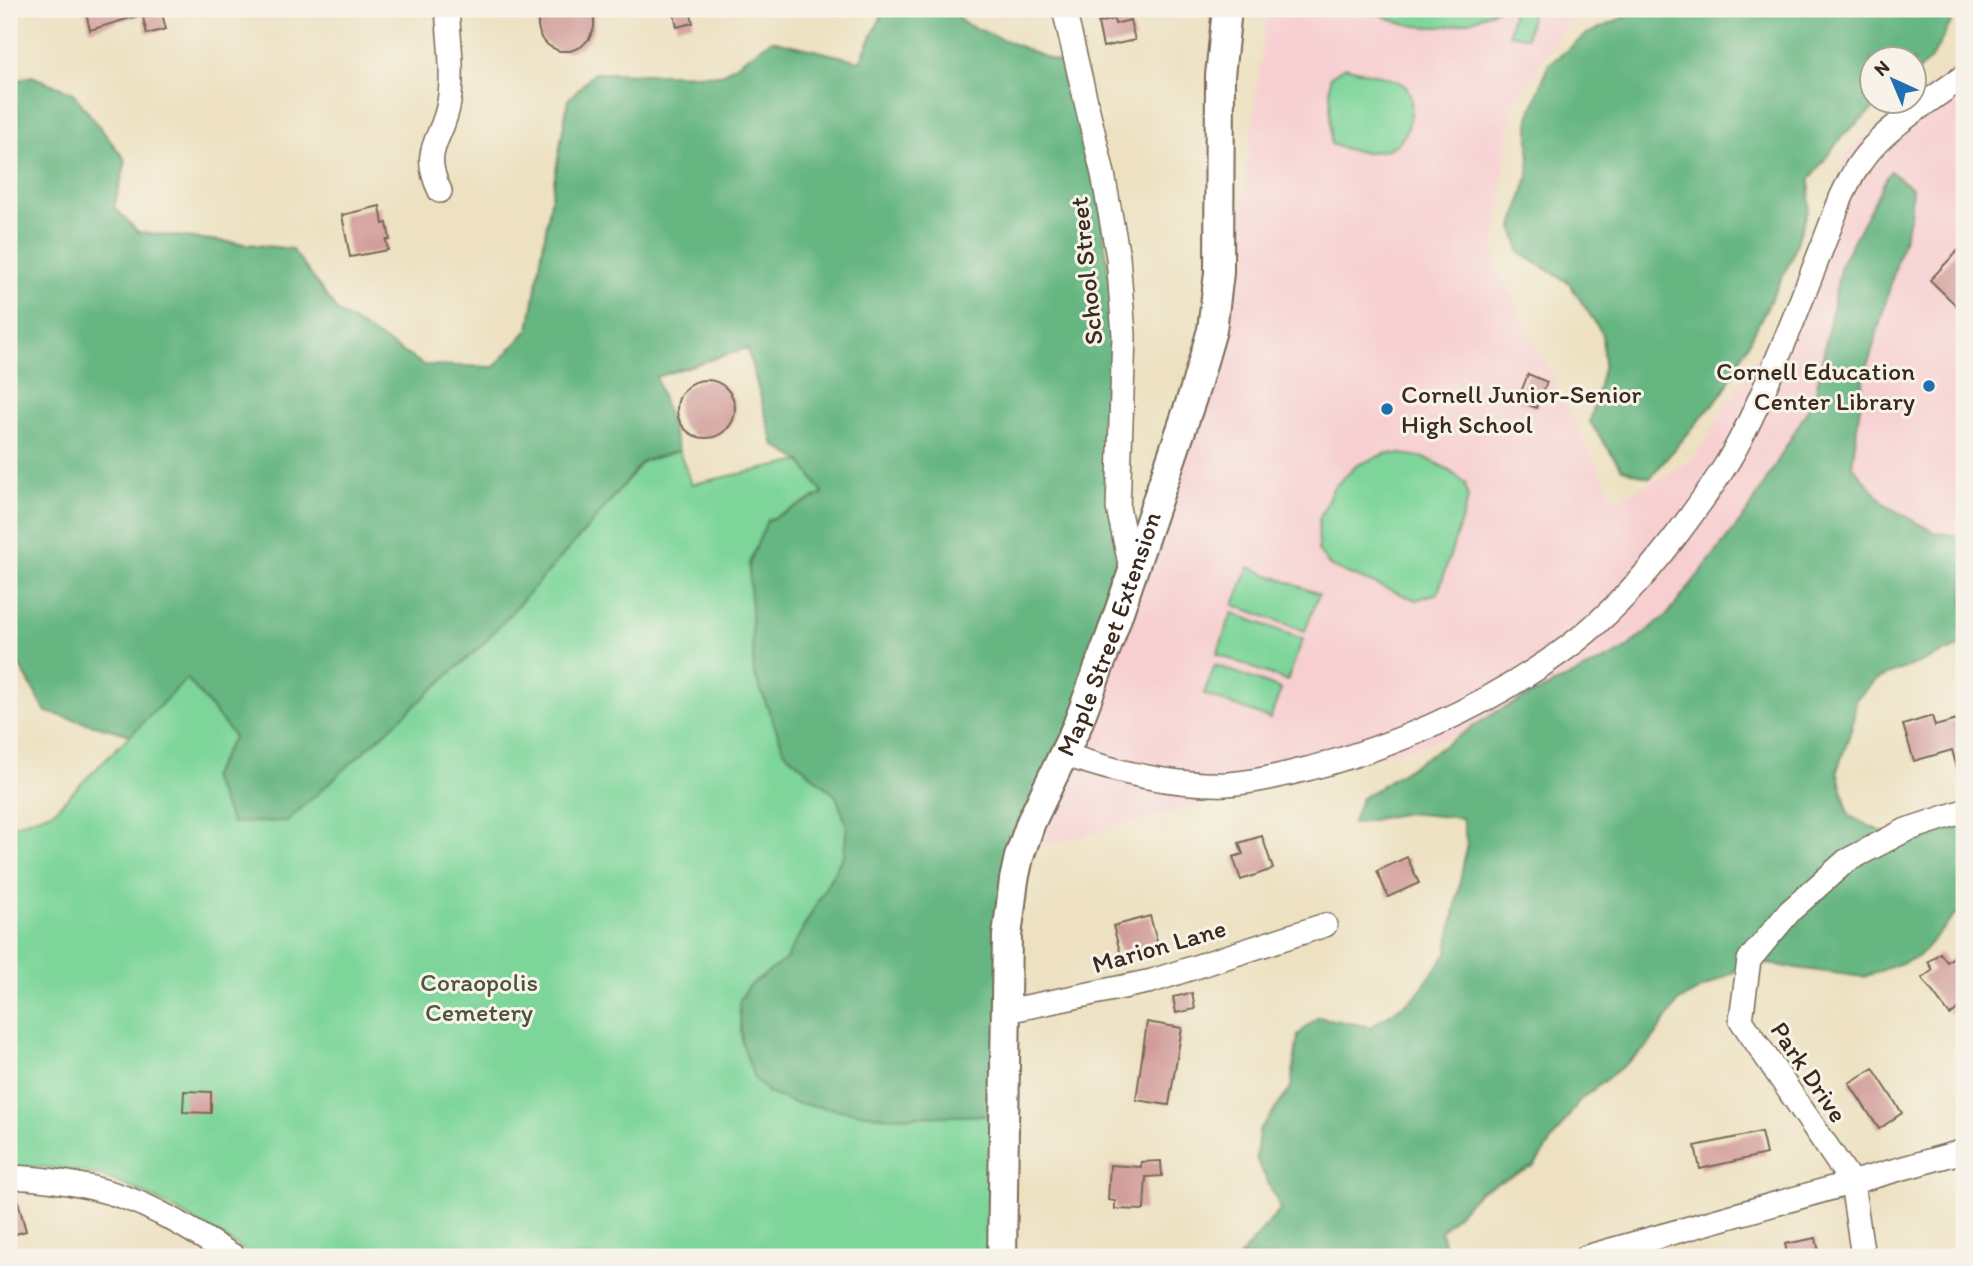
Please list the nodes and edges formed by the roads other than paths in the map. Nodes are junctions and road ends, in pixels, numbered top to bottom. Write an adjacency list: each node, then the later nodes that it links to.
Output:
1 (447, 9): 5 (street)
2 (1063, 9): 6 (street, School Street)
3 (1227, 9): 6 (street, Maple Street Extension)
4 (1964, 76): 7 (street)
5 (440, 191)
6 (1132, 573): 7 (street, Maple Street Extension)
7 (1063, 754): 10 (street, Maple Street Extension)
8 (1964, 810): 13 (street, Park Drive)
9 (1325, 925): 10 (street, Marion Lane)
10 (1007, 1011): 15 (street, Maple Street Extension)
11 (1964, 1151): 13 (street)
12 (9, 1177): 14 (street)
13 (1852, 1183): 16 (street); 17 (street)
14 (235, 1257)
15 (1002, 1257)
16 (1586, 1257)
17 (1863, 1257)

